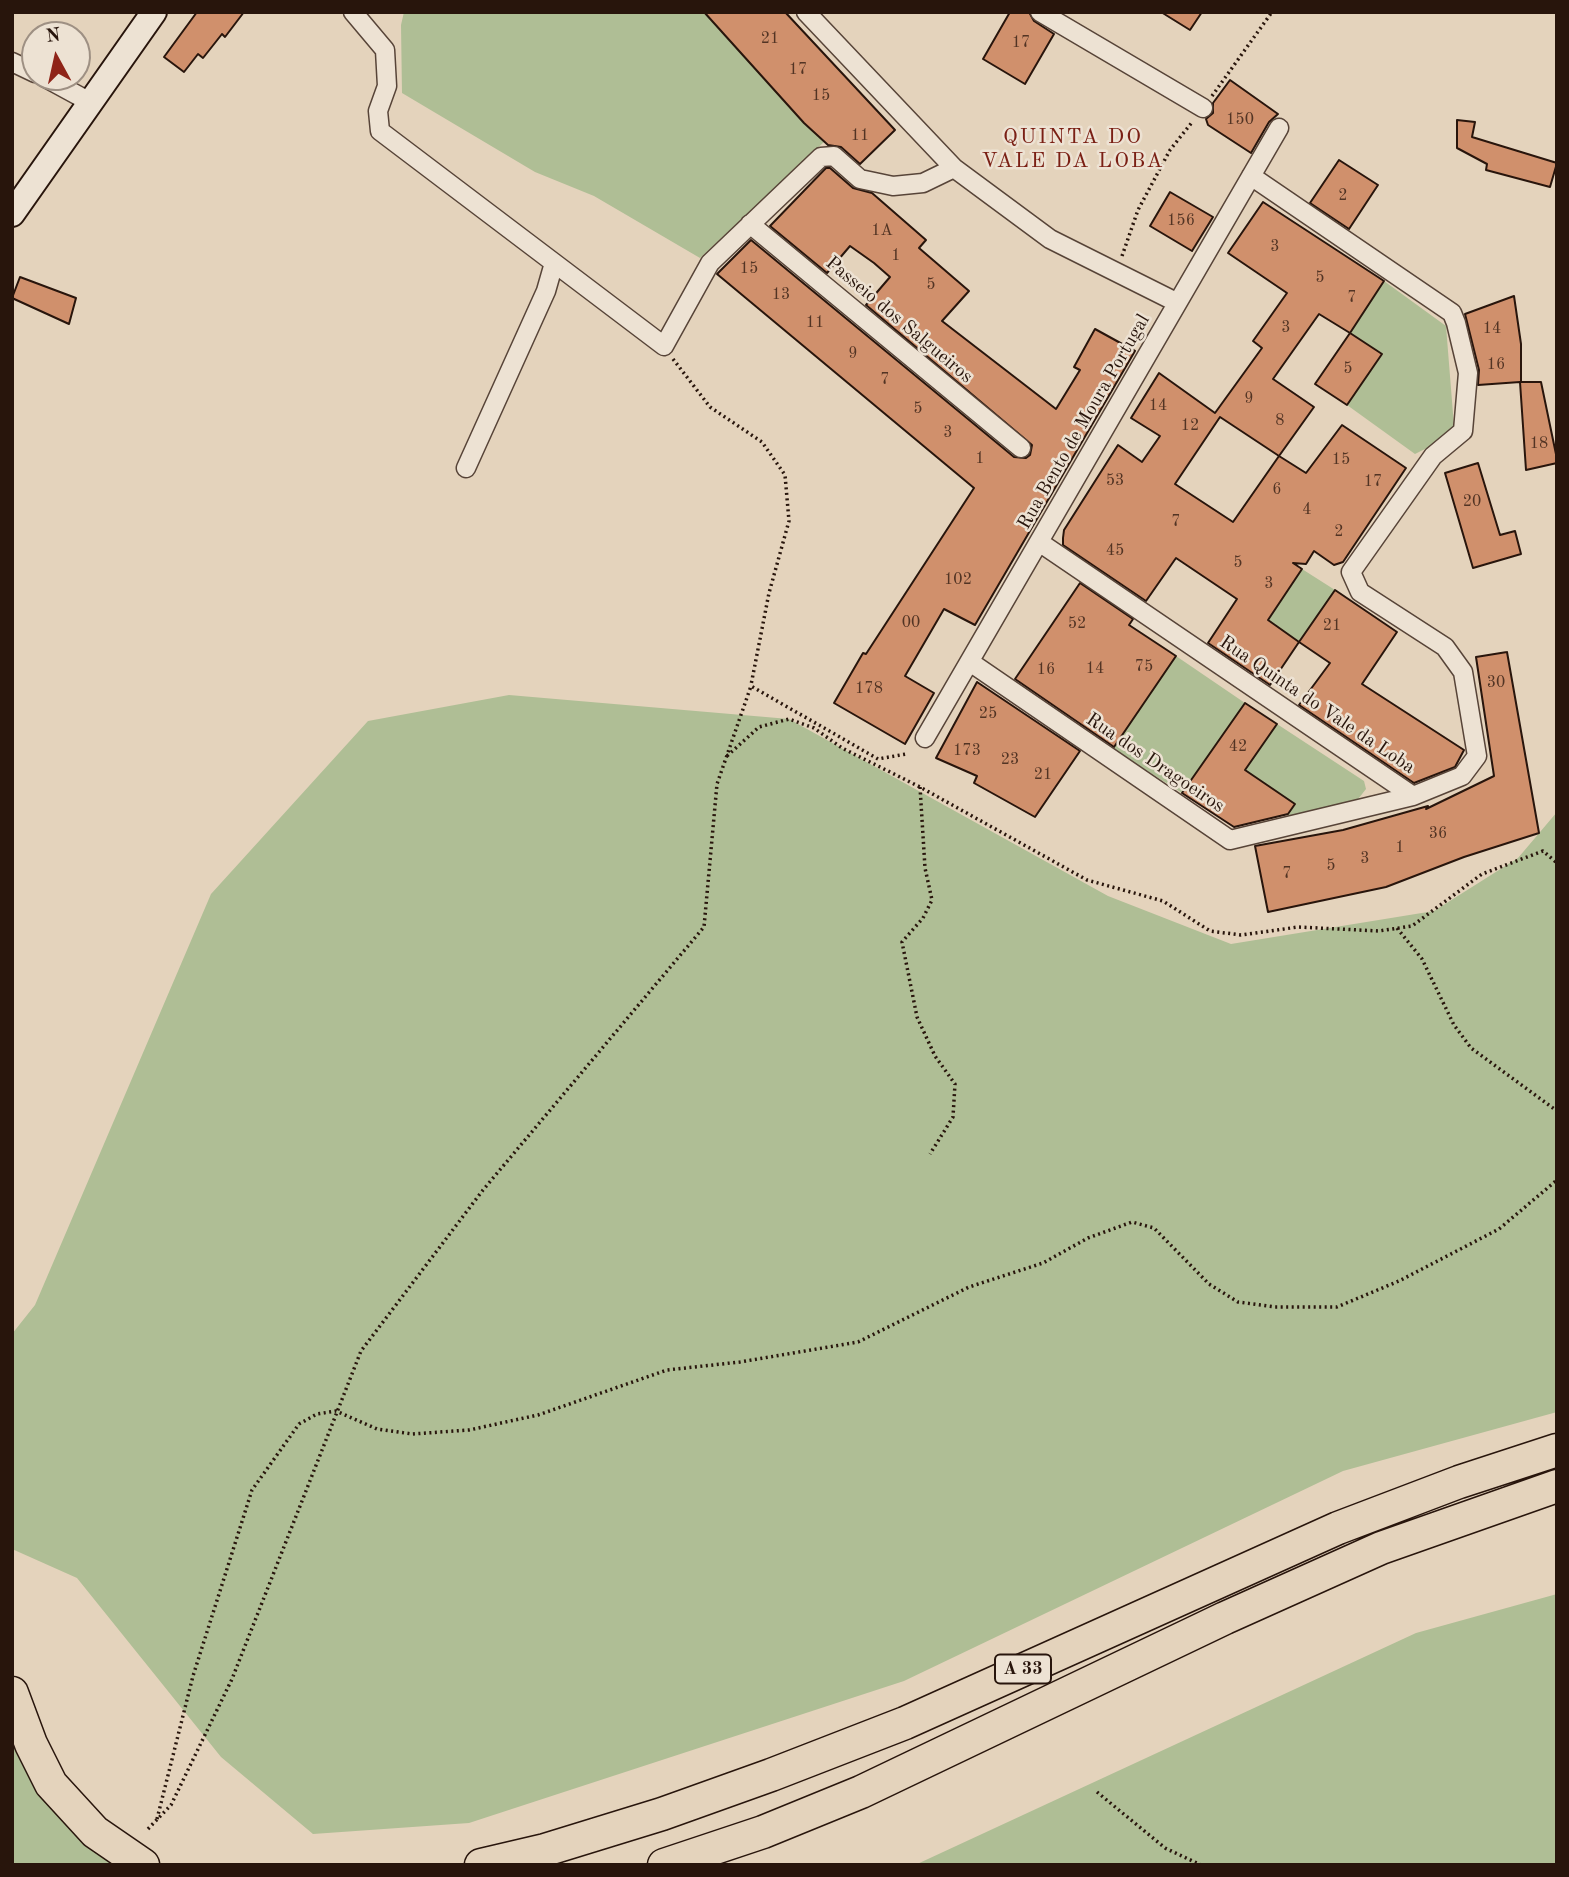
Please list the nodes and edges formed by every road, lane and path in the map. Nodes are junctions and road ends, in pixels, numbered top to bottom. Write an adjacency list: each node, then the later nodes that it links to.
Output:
1 (154, 12): 7 (main road)
2 (353, 12): 14 (street)
3 (806, 12): 10 (street)
4 (1040, 12): 8 (street)
5 (1272, 12): 8 (path)
6 (70, 91): 7 (street)
7 (90, 102): 12 (main road)
8 (1203, 108): 15 (path)
9 (1279, 128): 11 (street, Rua Bento de Moura Portugal)
10 (954, 168): 13 (street); 15 (street)
11 (1251, 176): 16 (street, Rua Bento de Moura Portugal); 27 (street, Rua Quinta do Vale da Loba)
12 (12, 214)
13 (750, 224): 17 (street); 18 (street, Passeio dos Salgueiros)
14 (555, 263): 17 (street); 19 (street)
15 (1116, 272): 16 (street)
16 (1176, 302): 20 (street, Rua Bento de Moura Portugal)
17 (664, 346): 22 (path)
18 (1021, 448)
19 (466, 468)
20 (1039, 542): 21 (street, Rua Bento de Moura Portugal); 27 (street, Rua Quinta do Vale da Loba)
21 (970, 662): 23 (street, Rua Bento de Moura Portugal); 27 (street, Rua dos Dragoeiros)
22 (751, 686): 24 (path); 25 (path)
23 (925, 738)
24 (906, 754)
25 (727, 757): 26 (path); 33 (path)
26 (920, 787): 29 (path); 31 (path)
27 (1413, 796)
28 (1557, 863): 29 (path)
29 (1396, 928): 30 (path)
30 (1557, 1111)
31 (930, 1154)
32 (1557, 1180): 33 (path)
33 (336, 1411): 38 (path); 38 (path)
34 (1557, 1450): 41 (highway, A 33)
35 (1557, 1486): 42 (highway, A 33)
36 (12, 1693): 40 (highway)
37 (1097, 1792): 43 (path)
38 (157, 1819): 39 (path)
39 (148, 1829)
40 (143, 1865)
41 (481, 1865)
42 (664, 1865)
43 (1201, 1865)

